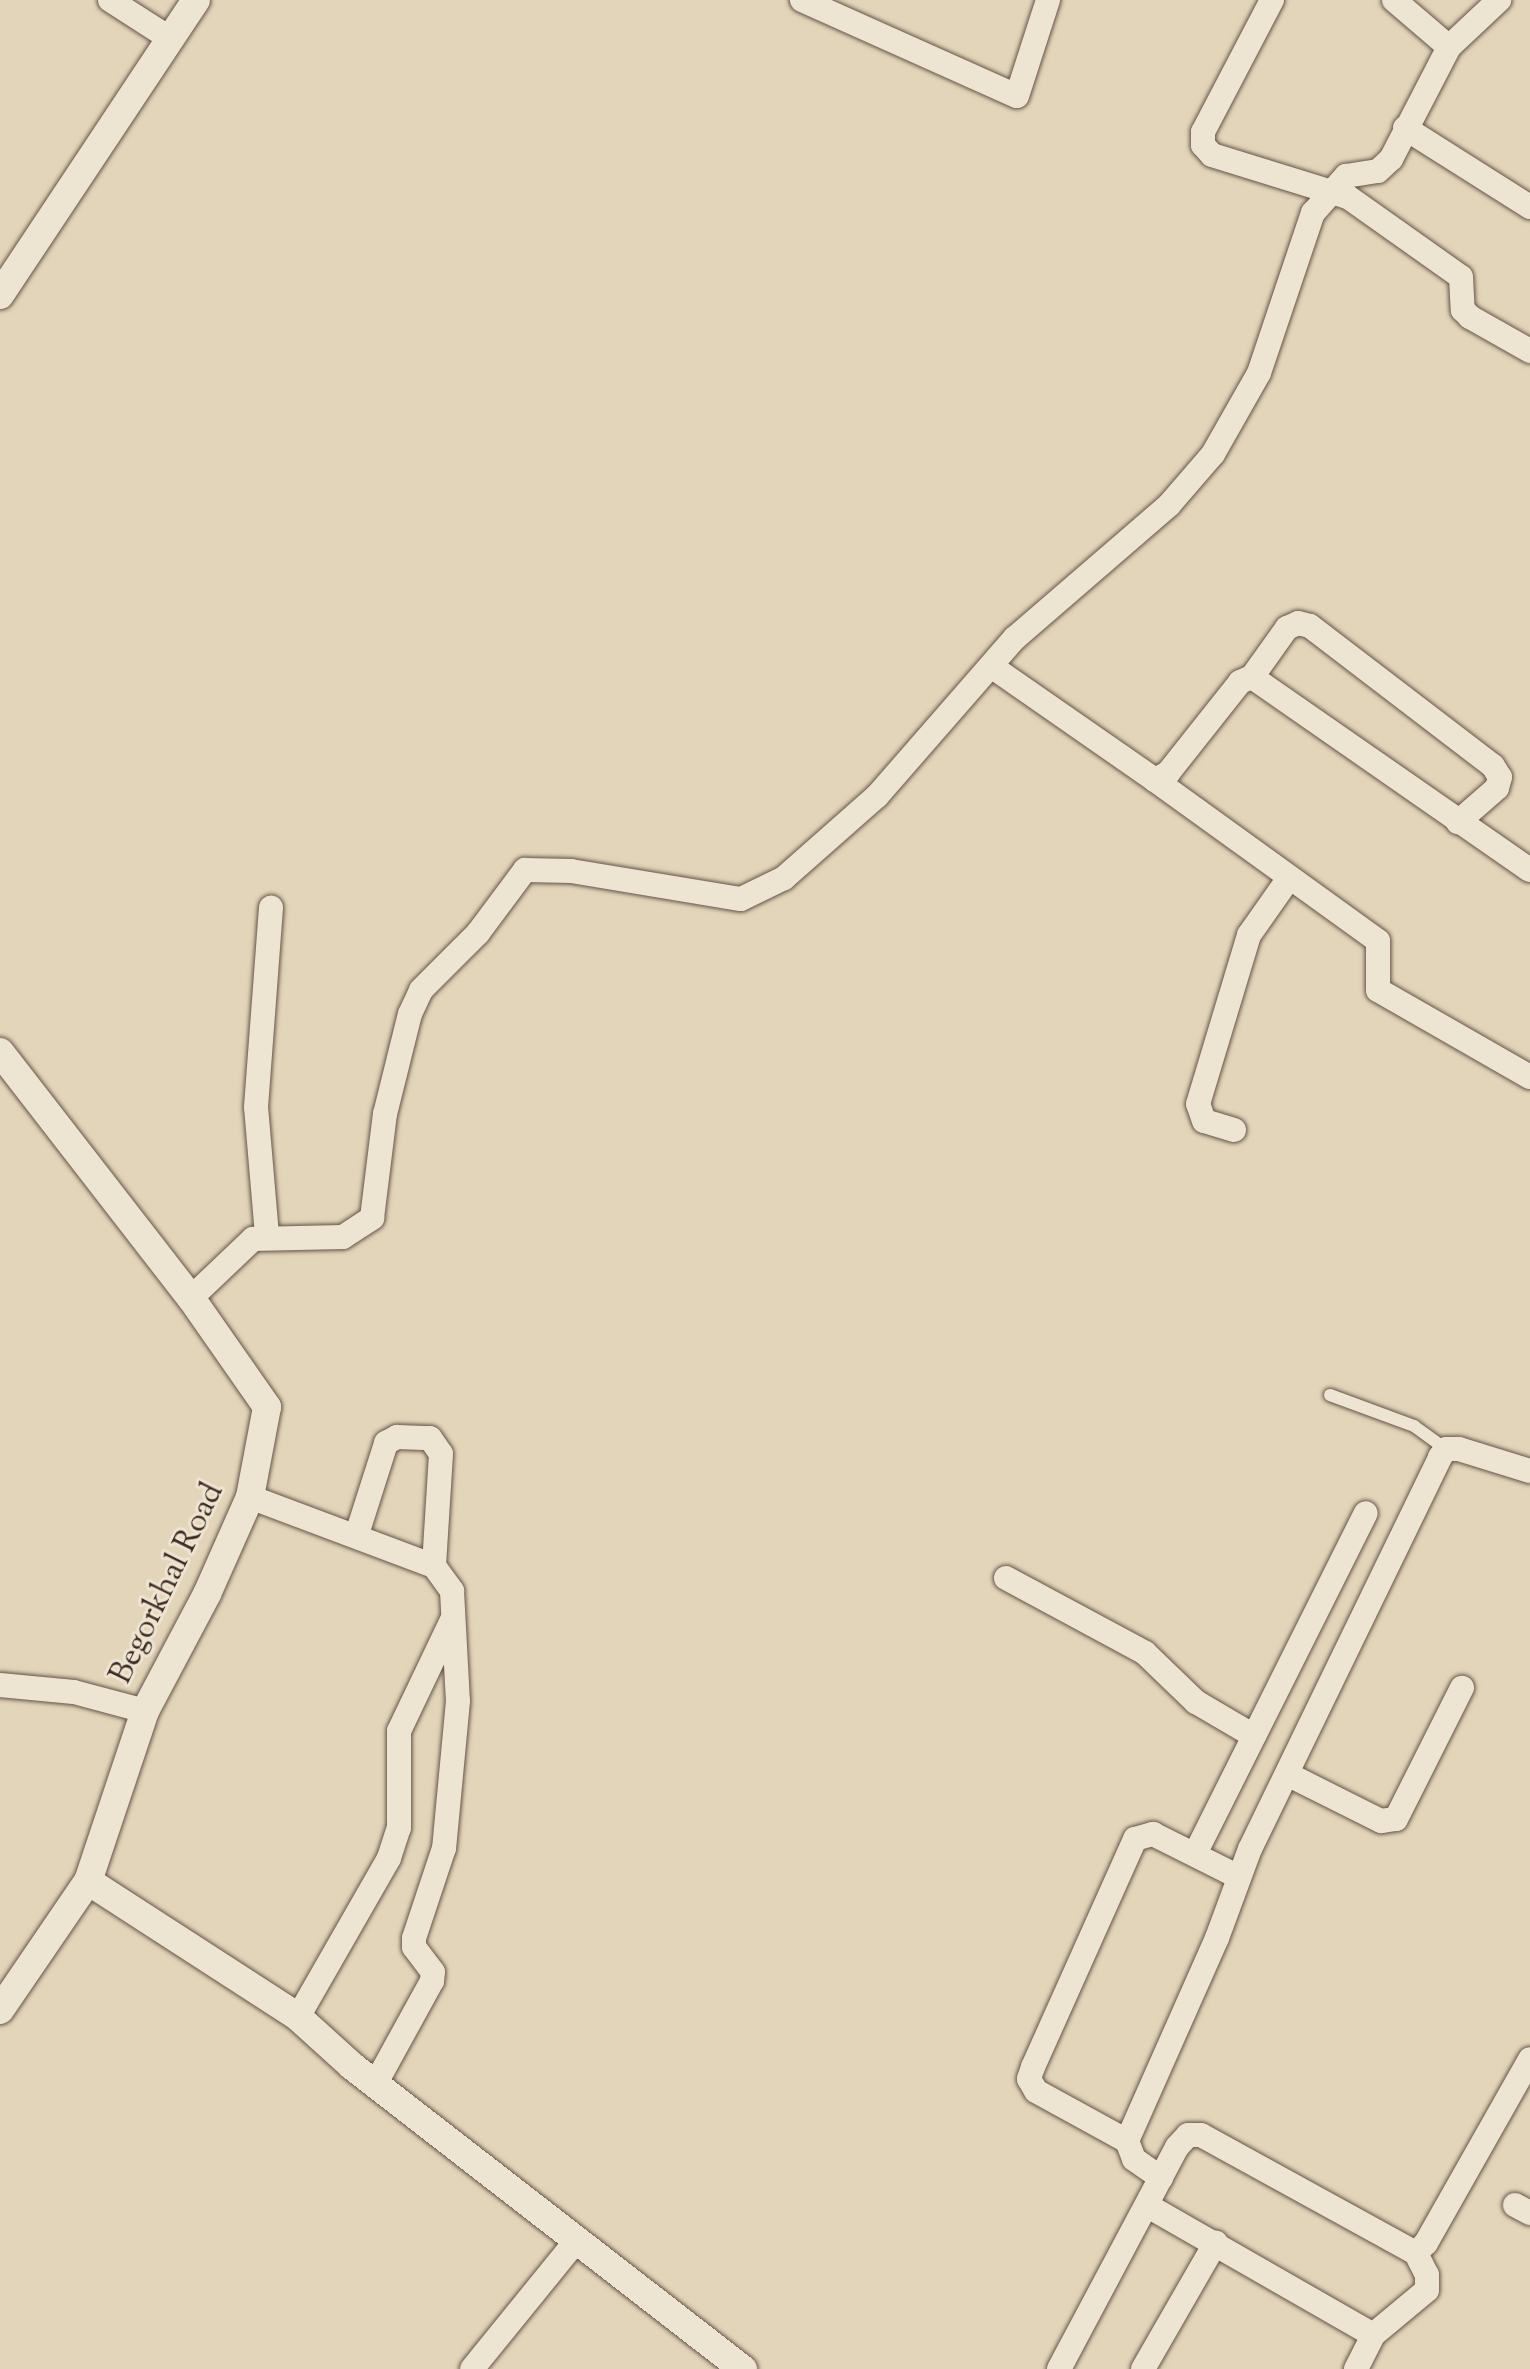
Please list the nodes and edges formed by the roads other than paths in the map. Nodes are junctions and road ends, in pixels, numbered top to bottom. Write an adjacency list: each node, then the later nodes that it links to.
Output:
1 (110, 0): 8 (street)
2 (196, 0): 8 (street)
3 (802, 0): 4 (street)
4 (1048, 0)
5 (1272, 0): 11 (street)
6 (1394, 0): 9 (street)
7 (1499, 0): 9 (street)
8 (171, 39): 13 (street)
9 (1449, 47): 10 (street)
10 (1405, 128): 11 (street); 12 (street)
11 (1330, 189): 14 (street); 15 (street)
12 (1530, 207)
13 (0, 295)
14 (1530, 351)
15 (991, 666): 17 (street); 25 (street)
16 (1252, 677): 17 (street); 18 (street); 18 (street)
17 (1155, 780): 20 (street)
18 (1458, 822): 19 (street)
19 (1530, 870)
20 (1289, 878): 23 (street); 24 (street)
21 (271, 908): 25 (street)
22 (0, 1052): 26 (street, Begorkhal Road)
23 (1530, 1077)
24 (1234, 1130)
25 (267, 1235): 26 (street)
26 (191, 1298): 30 (street, Begorkhal Road)
27 (1330, 1395): 28 (lane)
28 (1446, 1449): 29 (street); 40 (street)
29 (1530, 1471)
30 (250, 1497): 32 (street); 38 (street, Begorkhal Road)
31 (1366, 1513): 39 (street)
32 (357, 1534): 33 (street); 33 (street)
33 (434, 1566): 35 (street)
34 (1006, 1578): 39 (street)
35 (454, 1616): 45 (street); 47 (street)
36 (0, 1685): 38 (street)
37 (1462, 1688): 40 (street)
38 (145, 1711): 43 (street, Begorkhal Road)
39 (1254, 1736): 41 (street)
40 (1289, 1775): 42 (street)
41 (1195, 1854): 42 (street); 48 (street)
42 (1239, 1877): 48 (street)
43 (88, 1881): 44 (street, Begorkhal Road); 45 (street)
44 (0, 2010)
45 (298, 2017): 47 (street)
46 (1530, 2059): 53 (street)
47 (376, 2083): 51 (street)
48 (1127, 2141): 49 (street)
49 (1161, 2178): 50 (street); 53 (street)
50 (1148, 2206): 52 (street); 57 (street)
51 (576, 2241): 55 (street); 56 (street)
52 (1216, 2242): 54 (street); 58 (street)
53 (1416, 2253): 54 (street)
54 (1373, 2335): 59 (street)
55 (472, 2369)
56 (743, 2369)
57 (1059, 2369)
58 (1143, 2369)
59 (1356, 2369)

